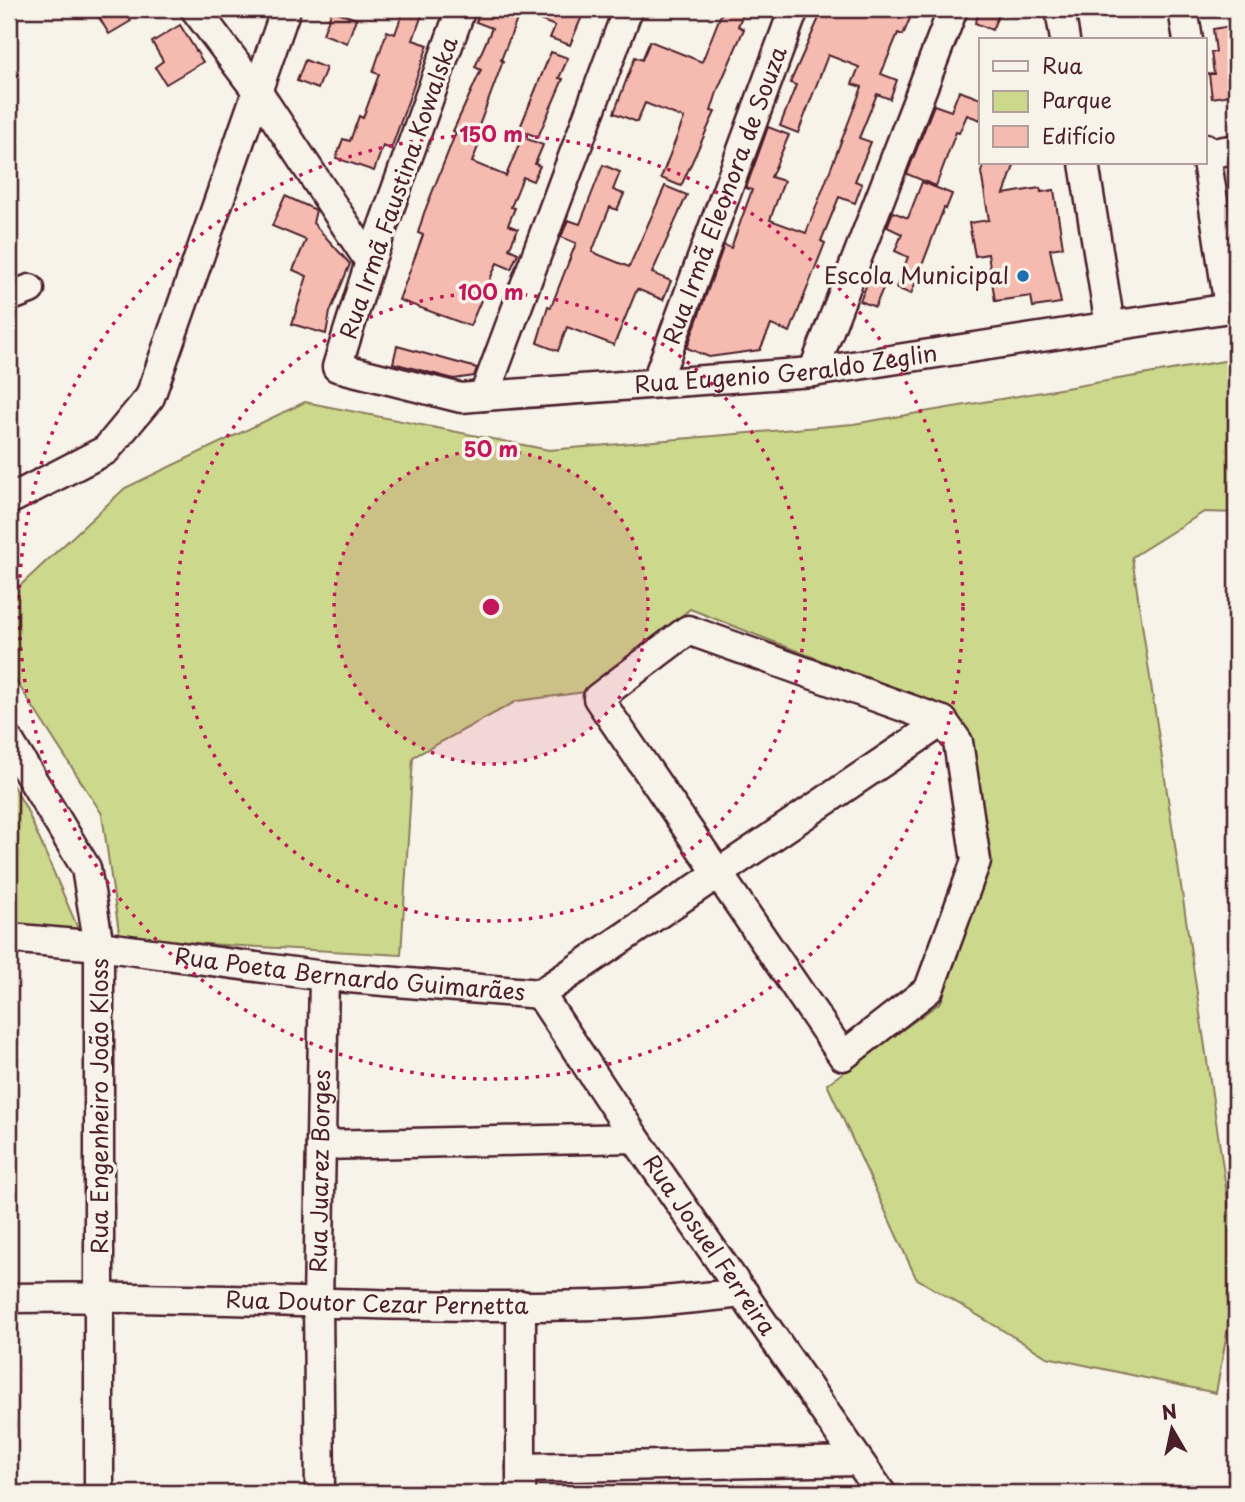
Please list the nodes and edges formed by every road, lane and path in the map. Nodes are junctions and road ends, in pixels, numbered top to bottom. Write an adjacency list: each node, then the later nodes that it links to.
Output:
1 (195, 9): 9 (street)
2 (286, 9): 9 (street)
3 (461, 9): 13 (street, Rua Irmã Faustina Kowalska)
4 (628, 9): 19 (street)
5 (794, 9): 18 (street, Rua Irmã Eleonora de Souza)
6 (953, 9): 17 (street)
7 (1183, 9): 8 (street)
8 (1188, 38)
9 (257, 91): 13 (street); 20 (street)
10 (1236, 149): 11 (street)
11 (1206, 153): 14 (street)
12 (1084, 164): 15 (street)
13 (370, 261): 16 (street, Rua Irmã Faustina Kowalska)
14 (1233, 307): 15 (street, Rua Eugenio Geraldo Zeglin)
15 (1110, 326): 17 (street, Rua Eugenio Geraldo Zeglin)
16 (337, 367): 19 (street, Rua Eugenio Geraldo Zeglin)
17 (813, 372): 18 (street, Rua Eugenio Geraldo Zeglin)
18 (656, 383): 19 (street, Rua Eugenio Geraldo Zeglin)
19 (484, 396)
20 (9, 500)
21 (943, 721): 23 (street, Rua Poeta Bernardo Guimarães); 23 (street); 23 (street)
22 (9, 741): 25 (street, Rua Engenheiro João Kloss)
23 (719, 875): 27 (street, Rua Poeta Bernardo Guimarães)
24 (9, 938): 25 (street, Rua Poeta Bernardo Guimarães)
25 (99, 946): 26 (street, Rua Poeta Bernardo Guimarães); 31 (street, Rua Engenheiro João Kloss)
26 (324, 976): 27 (street, Rua Poeta Bernardo Guimarães); 29 (street, Rua Juarez Borges)
27 (540, 994): 28 (street, Rua Josuel Ferreira)
28 (635, 1138): 29 (street); 30 (street, Rua Josuel Ferreira)
29 (321, 1145): 33 (street, Rua Juarez Borges)
30 (744, 1293): 34 (street, Rua Doutor Cezar Pernetta); 35 (street, Rua Josuel Ferreira)
31 (100, 1296): 32 (street, Rua Doutor Cezar Pernetta); 33 (street, Rua Doutor Cezar Pernetta); 37 (street, Rua Engenheiro João Kloss)
32 (9, 1298)
33 (318, 1303): 34 (street, Rua Doutor Cezar Pernetta); 38 (street, Rua Juarez Borges)
34 (521, 1305): 36 (street)
35 (858, 1461): 36 (street); 39 (street, Rua Josuel Ferreira)
36 (521, 1481)
37 (99, 1493)
38 (320, 1493)
39 (881, 1493)

